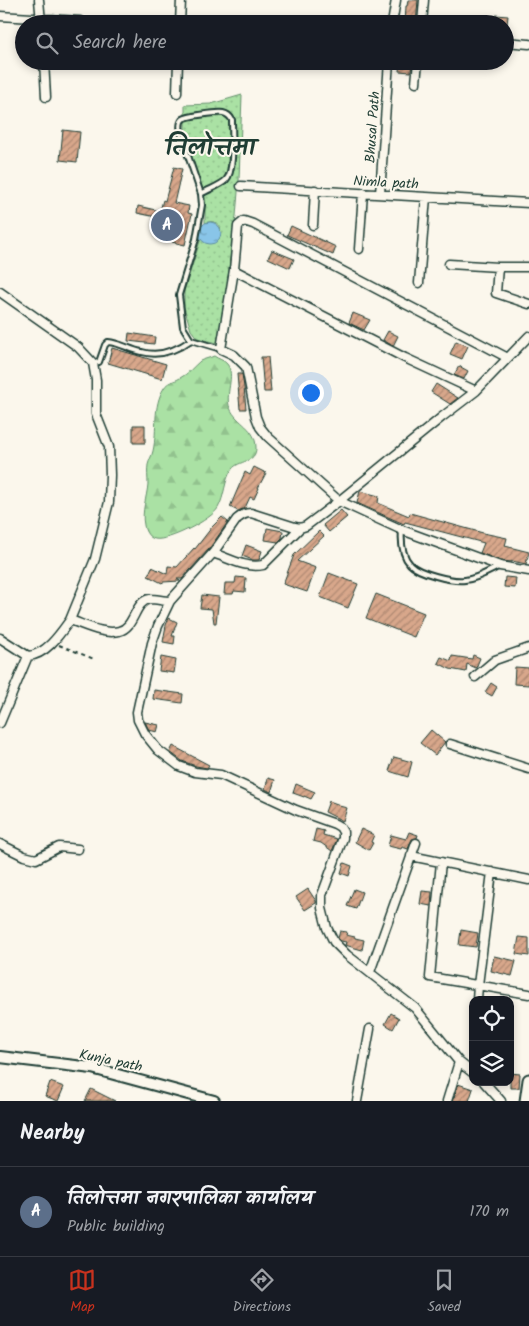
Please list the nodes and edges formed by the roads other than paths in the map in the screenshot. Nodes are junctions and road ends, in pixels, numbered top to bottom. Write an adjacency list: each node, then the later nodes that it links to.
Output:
1 (39, 0): 5 (street)
2 (181, 0): 6 (street)
3 (396, 0): 7 (street)
4 (424, 0): 8 (street)
5 (40, 15)
6 (180, 15)
7 (394, 15)
8 (423, 15)
9 (0, 16): 10 (street)
10 (15, 18)
11 (514, 43): 12 (street)
12 (529, 44)
13 (44, 70): 19 (street)
14 (178, 70): 18 (street)
15 (388, 70): 24 (street, Bhusal Path)
16 (417, 70): 17 (street)
17 (416, 83)
18 (177, 94)
19 (46, 97)
20 (241, 186): 21 (street, Nimla path)
21 (315, 190): 22 (street, Nimla path); 27 (street)
22 (364, 193): 24 (street, Nimla path); 28 (street)
23 (201, 194): 23 (lane); 37 (lane)
24 (380, 194): 25 (street, Nimla path)
25 (426, 197): 26 (street, Nimla path); 33 (street)
26 (529, 203)
27 (313, 225)
28 (359, 249)
29 (449, 264): 31 (street)
30 (529, 266): 31 (street)
31 (498, 267): 35 (street)
32 (234, 270): 38 (street); 39 (street); 41 (street)
33 (419, 283)
34 (0, 292): 40 (street)
35 (529, 304)
36 (529, 336): 39 (street)
37 (191, 340): 38 (lane); 40 (lane)
38 (221, 349): 42 (street)
39 (508, 358): 41 (street)
40 (93, 363): 49 (street)
41 (476, 391): 42 (street)
42 (339, 501): 43 (street); 44 (street)
43 (300, 528): 45 (street); 45 (street)
44 (402, 530): 46 (street); 46 (lane)
45 (213, 553): 48 (street)
46 (500, 566): 47 (street)
47 (529, 572)
48 (170, 601): 49 (street); 64 (street)
49 (70, 620): 52 (street)
50 (0, 638): 52 (street)
51 (529, 648): 53 (street)
52 (28, 656): 54 (street)
53 (475, 677)
54 (0, 723)
55 (450, 744): 56 (street)
56 (529, 769)
57 (416, 843): 60 (street)
58 (0, 844): 59 (street)
59 (78, 849)
60 (411, 856): 61 (street); 64 (street)
61 (441, 862): 62 (street); 65 (street)
62 (492, 872): 63 (street); 65 (street)
63 (529, 880)
64 (370, 972): 70 (street)
65 (478, 985): 66 (street); 67 (street)
66 (529, 994)
67 (477, 996)
68 (370, 1029): 76 (street)
69 (0, 1057): 75 (street, Kunja path)
70 (459, 1062): 71 (street); 77 (street)
71 (469, 1069)
72 (529, 1080): 74 (main road)
73 (488, 1086): 78 (street)
74 (527, 1098)
75 (214, 1101)
76 (356, 1101)
77 (447, 1101)
78 (501, 1101)

